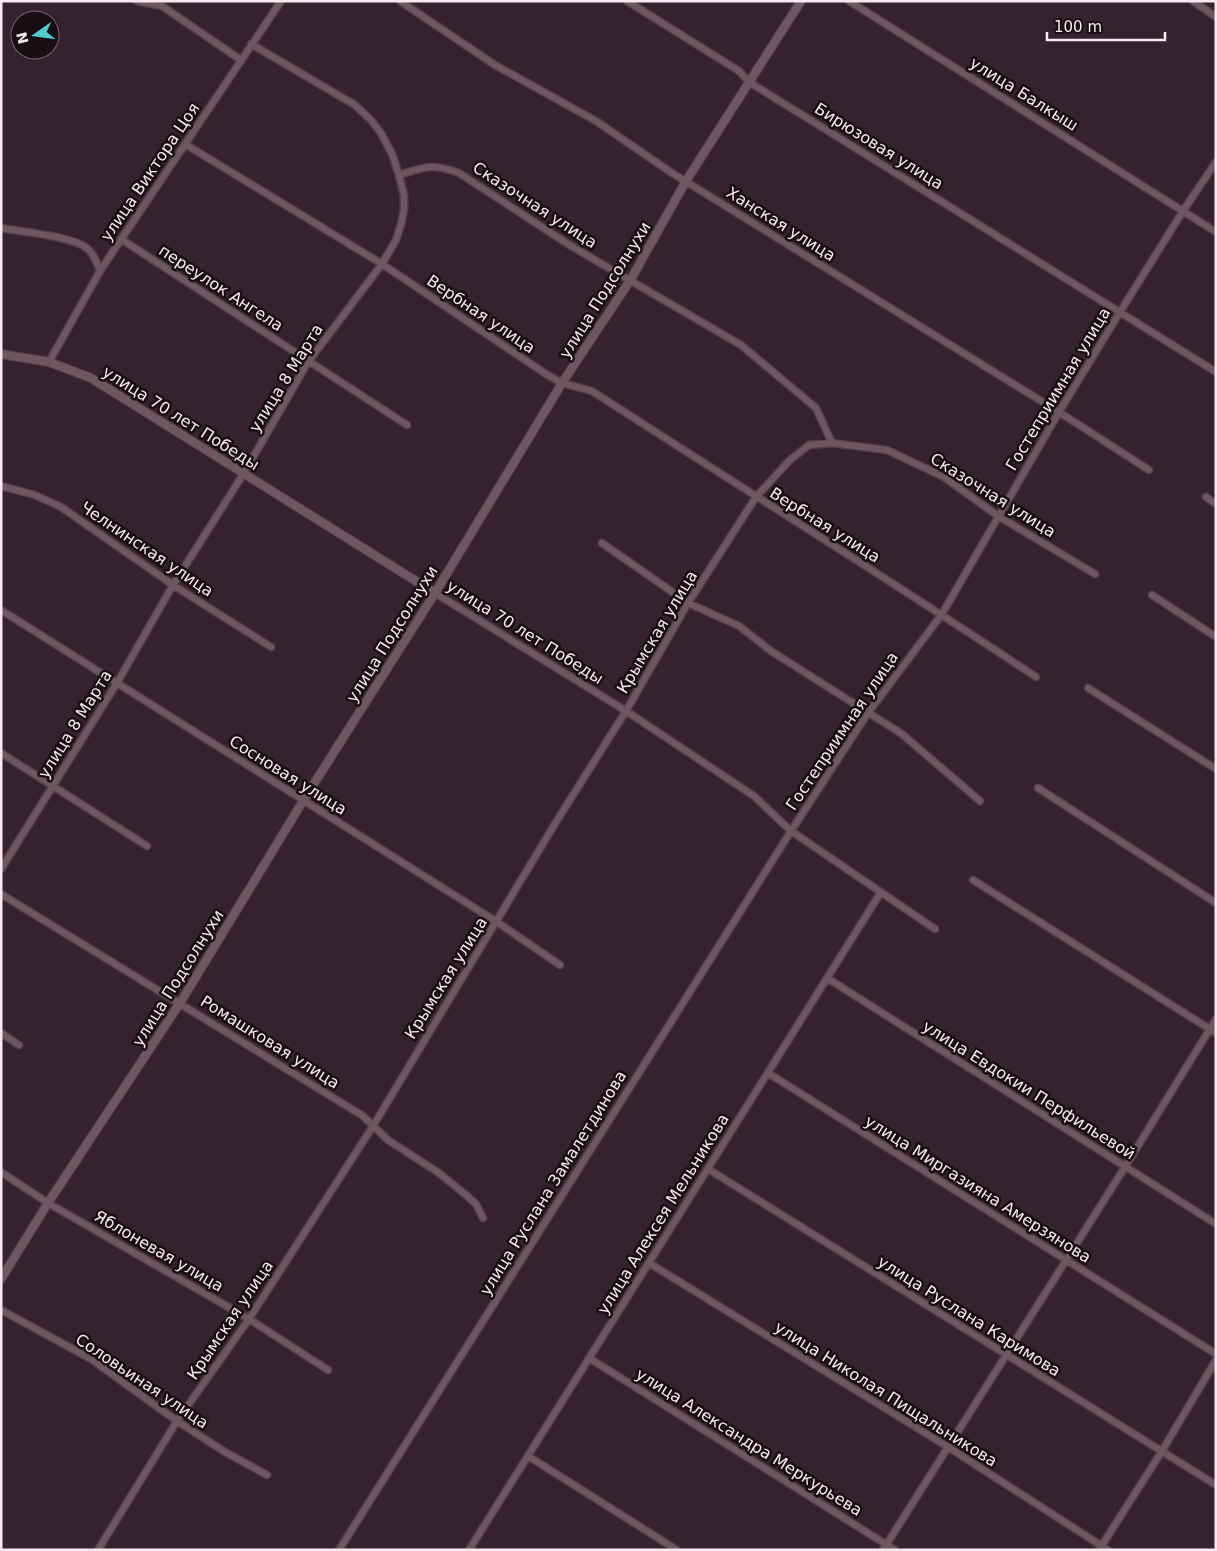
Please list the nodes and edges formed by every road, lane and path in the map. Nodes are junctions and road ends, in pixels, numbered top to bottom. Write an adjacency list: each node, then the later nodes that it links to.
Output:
1 (137, 1): 10 (street)
2 (281, 1): 9 (street, улица Виктора Цоя)
3 (400, 1): 15 (street, Ханская улица)
4 (627, 1): 11 (street, Бирюзовая улица)
5 (801, 1): 11 (street, улица Подсолнухи)
6 (850, 1): 16 (street, улица Балкыш)
7 (1193, 1): 8 (street)
8 (1216, 18)
9 (251, 44): 10 (street, улица Виктора Цоя); 14 (street, улица 8 Марта)
10 (241, 60): 12 (street, улица Виктора Цоя)
11 (749, 82): 15 (street, улица Подсолнухи); 23 (street, Бирюзовая улица)
12 (185, 144): 19 (street, улица Виктора Цоя); 20 (street, Вербная улица)
13 (1216, 162): 16 (street, Гостеприимная улица)
14 (399, 175): 20 (street, улица 8 Марта); 22 (street, Сказочная улица)
15 (686, 181): 22 (street, улица Подсолнухи); 29 (street, Ханская улица)
16 (1183, 211): 18 (street, улица Балкыш); 23 (street, Гостеприимная улица)
17 (1, 228): 21 (street)
18 (1216, 232)
19 (121, 239): 21 (street, улица Виктора Цоя); 26 (street, переулок Ангела)
20 (382, 264): 26 (street, улица 8 Марта); 28 (street, Вербная улица)
21 (100, 271): 25 (street, улица Виктора Цоя)
22 (631, 279): 28 (street, улица Подсолнухи); 31 (street, Сказочная улица)
23 (1120, 312): 27 (street, Бирюзовая улица); 29 (street, Гостеприимная улица)
24 (1, 354): 25 (street, улица 70 лет Победы)
25 (49, 362): 33 (street, улица 70 лет Победы)
26 (308, 362): 30 (street, переулок Ангела); 33 (street, улица 8 Марта)
27 (1216, 372)
28 (562, 383): 35 (street, Вербная улица); 42 (street, улица Подсолнухи)
29 (1059, 412): 32 (street, Ханская улица); 38 (street, Гостеприимная улица)
30 (407, 425)
31 (832, 443): 35 (street, Крымская улица); 38 (street, Сказочная улица)
32 (1149, 470)
33 (244, 473): 41 (street, улица 8 Марта); 42 (street, улица 70 лет Победы)
34 (1, 486): 41 (street, Челнинская улица)
35 (756, 497): 44 (street, Крымская улица); 46 (street, Вербная улица)
36 (1206, 497): 37 (street)
37 (1216, 504)
38 (998, 516): 40 (street, Сказочная улица); 46 (street, Гостеприимная улица)
39 (602, 543): 44 (street)
40 (1095, 574)
41 (173, 585): 48 (street, Челнинская улица); 50 (street, улица 8 Марта)
42 (435, 593): 52 (street, улица 70 лет Победы); 58 (street, улица Подсолнухи)
43 (1152, 595): 47 (street)
44 (688, 603): 52 (street, Крымская улица); 53 (street)
45 (1, 610): 50 (street, Сосновая улица)
46 (942, 614): 49 (street, Вербная улица); 53 (street, Гостеприимная улица)
47 (1216, 637)
48 (271, 647)
49 (1036, 677)
50 (116, 683): 56 (street, улица 8 Марта); 58 (street, Сосновая улица)
51 (1088, 688): 55 (street)
52 (626, 711): 60 (street, улица 70 лет Победы); 67 (street, Крымская улица)
53 (868, 713): 59 (street); 60 (street, Гостеприимная улица)
54 (1, 753): 56 (street)
55 (1216, 769)
56 (53, 786): 61 (street); 62 (street, улица 8 Марта)
57 (1038, 788): 66 (street)
58 (303, 801): 67 (street, Сосновая улица); 71 (street, улица Подсолнухи)
59 (980, 801)
60 (791, 831): 64 (street, улица 70 лет Победы); 103 (street, улица Руслана Замалетдинова)
61 (147, 846)
62 (1, 869)
63 (973, 880): 73 (street)
64 (881, 892): 68 (street, улица 70 лет Победы); 70 (street, улица Алексея Мельникова)
65 (1, 894): 71 (street, Ромашковая улица)
66 (1216, 903)
67 (497, 922): 69 (street, Сосновая улица); 77 (street, Крымская улица)
68 (935, 929)
69 (560, 965)
70 (827, 978): 76 (street, улица Алексея Мельникова); 78 (street, улица Евдокии Перфильевой)
71 (180, 1003): 77 (street, Ромашковая улица); 81 (street, улица Подсолнухи)
72 (1216, 1019): 73 (street)
73 (1213, 1031): 78 (street)
74 (1, 1033): 75 (street)
75 (19, 1044)
76 (768, 1073): 79 (street, улица Алексея Мельникова); 84 (street, улица Миргазияна Амерзянова)
77 (373, 1126): 82 (street, Ромашковая улица); 88 (street, Крымская улица)
78 (1125, 1167): 83 (street, улица Евдокии Перфильевой); 84 (street)
79 (708, 1169): 85 (street, улица Алексея Мельникова); 90 (street, улица Руслана Каримова)
80 (1, 1172): 81 (street, Яблоневая улица)
81 (48, 1203): 86 (street, улица Подсолнухи); 88 (street, Яблоневая улица)
82 (483, 1218)
83 (1216, 1224)
84 (1066, 1261): 89 (street, улица Миргазияна Амерзянова); 90 (street)
85 (649, 1263): 91 (street, улица Алексея Мельникова); 95 (street, улица Николая Пищальникова)
86 (1, 1278)
87 (1, 1310): 94 (street, Соловьиная улица)
88 (249, 1319): 93 (street, Яблоневая улица); 94 (street, Крымская улица)
89 (1216, 1354)
90 (1006, 1355): 95 (street); 96 (street, улица Руслана Каримова)
91 (589, 1358): 97 (street, улица Алексея Мельникова); 100 (street, улица Александра Меркурьева)
92 (1216, 1360): 96 (street)
93 (328, 1370)
94 (178, 1421): 98 (street, Соловьиная улица); 102 (street, Крымская улица)
95 (948, 1447): 100 (street); 101 (street, улица Николая Пищальникова)
96 (1162, 1451): 99 (street, улица Руслана Каримова); 101 (street)
97 (528, 1456): 104 (street, улица Алексея Мельникова); 105 (street)
98 (267, 1475)
99 (1216, 1485)
100 (885, 1547): 106 (street, улица Александра Меркурьева)
101 (1101, 1548): 107 (street, улица Николая Пищальникова)
102 (98, 1550)
103 (339, 1550)
104 (470, 1550)
105 (677, 1550)
106 (895, 1550)
107 (1108, 1550)

